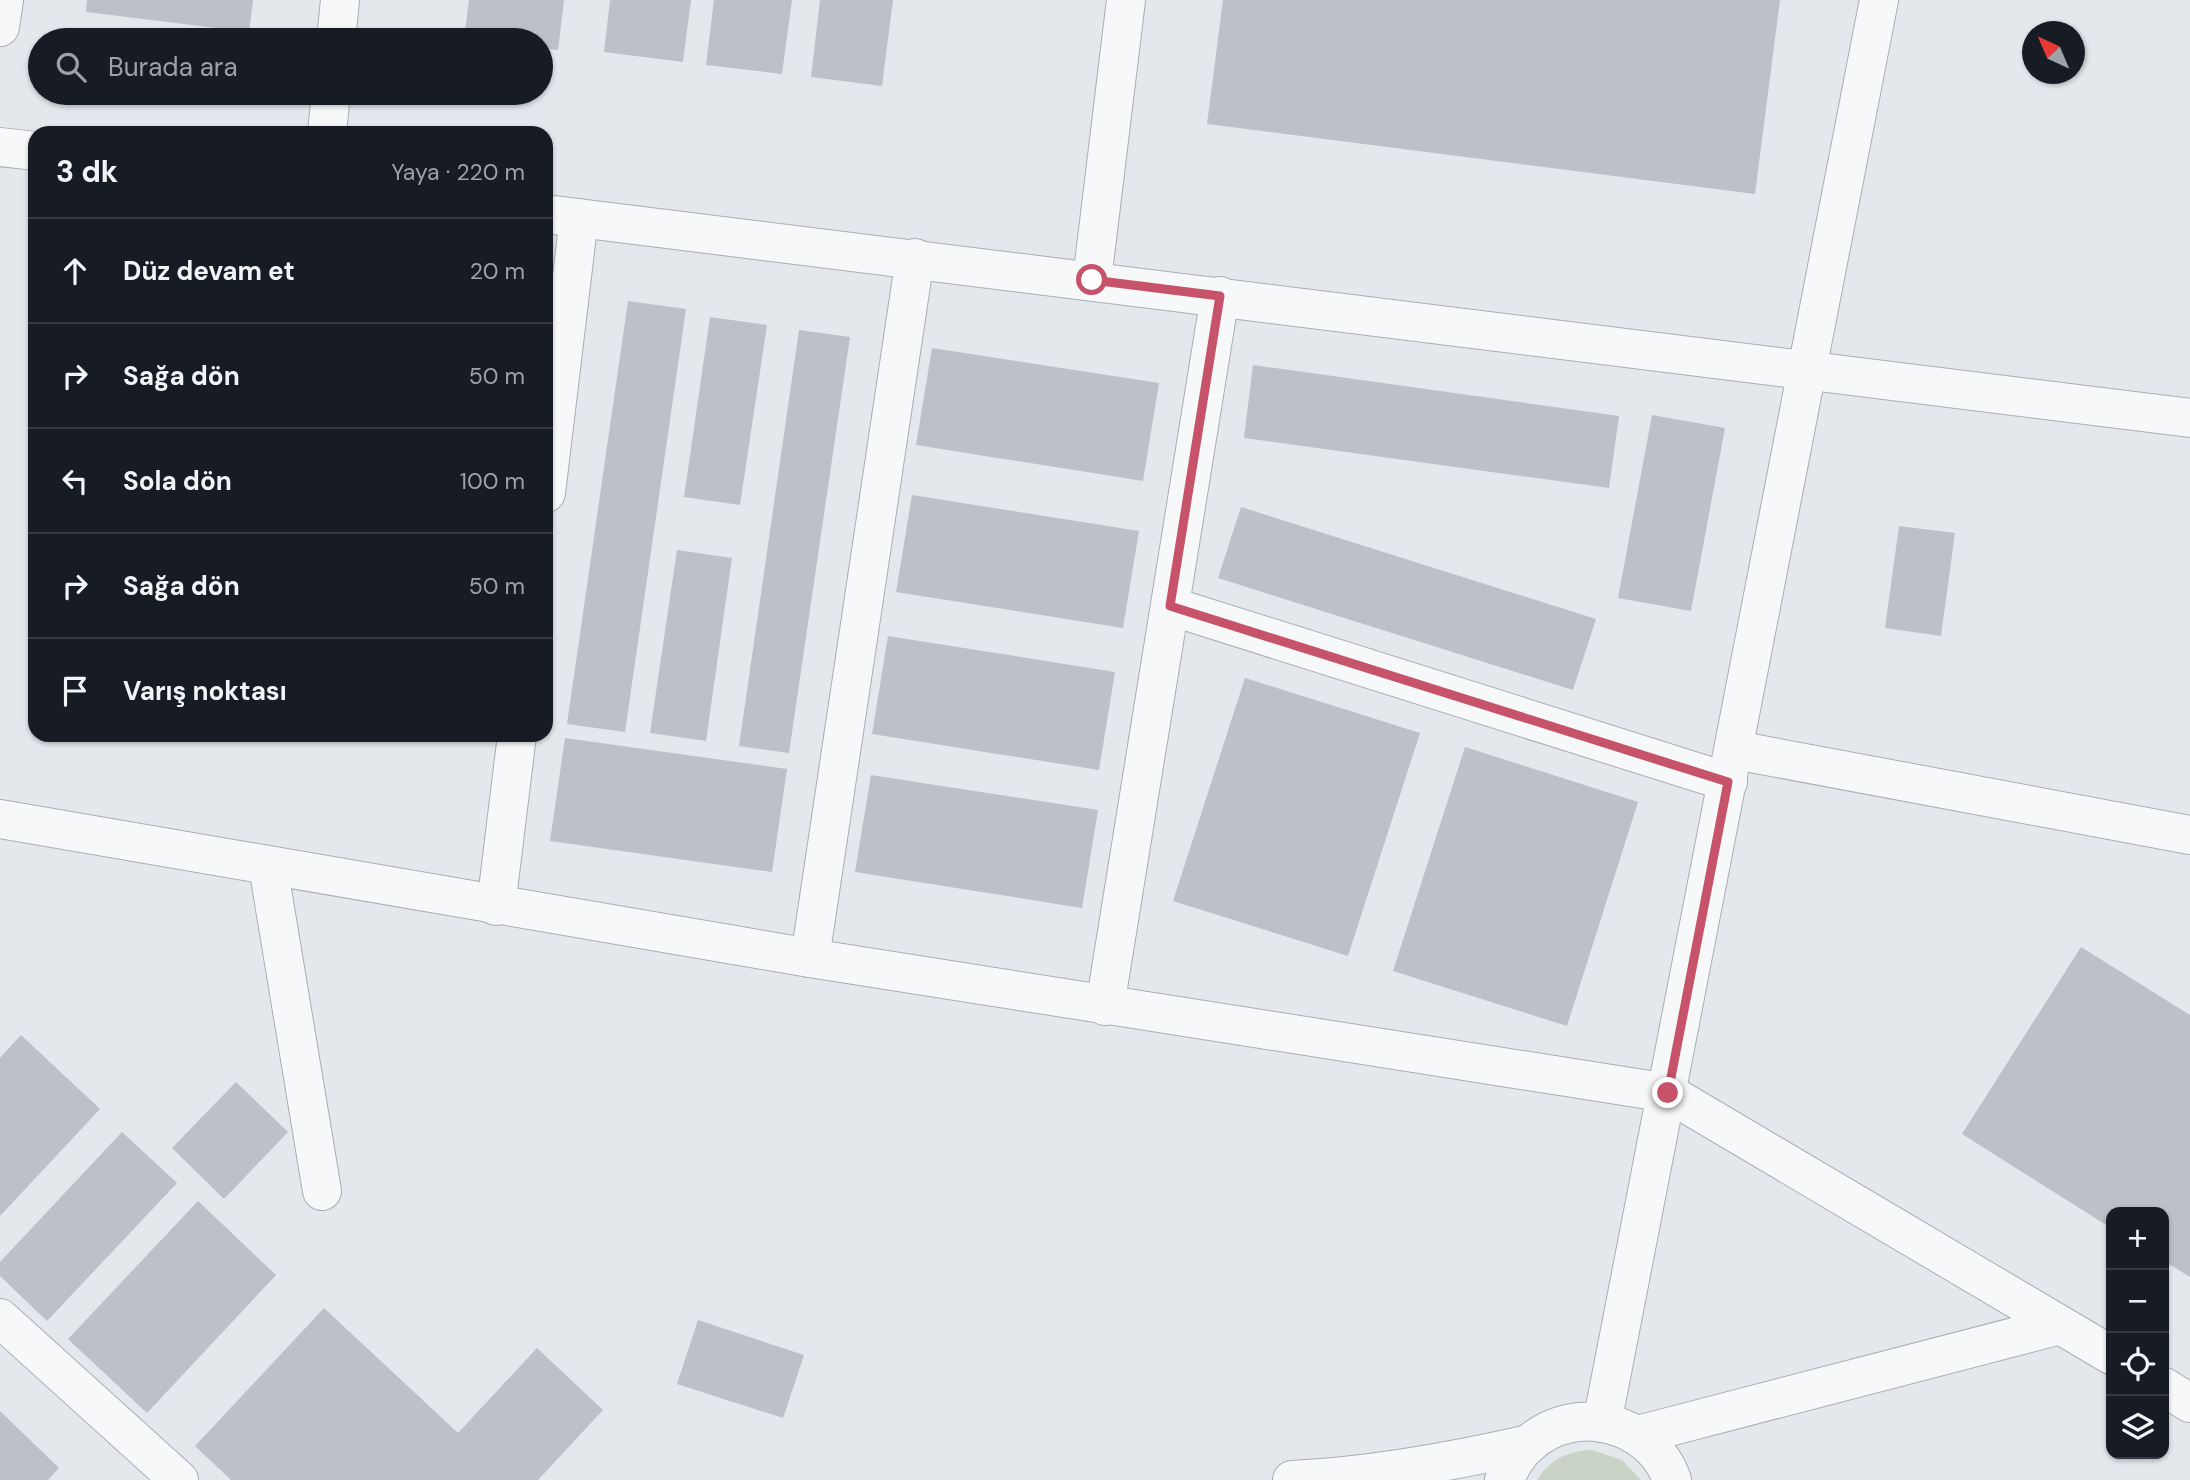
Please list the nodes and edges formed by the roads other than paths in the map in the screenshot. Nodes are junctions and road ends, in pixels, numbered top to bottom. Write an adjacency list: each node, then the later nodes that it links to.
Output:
1 (4, 0): 5 (street)
2 (340, 0): 6 (street)
3 (1126, 0): 13 (street)
4 (1880, 0): 15 (street)
5 (0, 26)
6 (337, 28)
7 (330, 105): 8 (street)
8 (328, 126)
9 (0, 147): 10 (street)
10 (28, 150)
11 (563, 216): 12 (street); 16 (street)
12 (915, 258): 13 (street); 25 (street)
13 (1092, 280): 14 (street)
14 (1220, 296): 15 (street); 18 (street)
15 (1808, 369): 17 (street); 20 (street)
16 (553, 379)
17 (2190, 418)
18 (1170, 606): 20 (street); 26 (street)
19 (516, 742): 24 (street)
20 (1731, 766): 22 (street); 27 (street)
21 (0, 819): 23 (street)
22 (2190, 835)
23 (268, 866): 24 (street); 28 (street)
24 (496, 906): 25 (street)
25 (810, 958): 26 (street)
26 (1105, 1006): 27 (street)
27 (1668, 1093): 30 (street); 34 (street)
28 (322, 1191)
29 (0, 1318): 37 (street)
30 (2060, 1325): 31 (street); 35 (street)
31 (2106, 1352)
32 (2169, 1390): 33 (street)
33 (2190, 1402)
34 (1602, 1423): 35 (street); 36 (street)
35 (1638, 1435): 40 (street)
36 (1529, 1444): 38 (street); 39 (street)
37 (179, 1480)
38 (1292, 1480)
39 (1504, 1480)
40 (1672, 1480)

